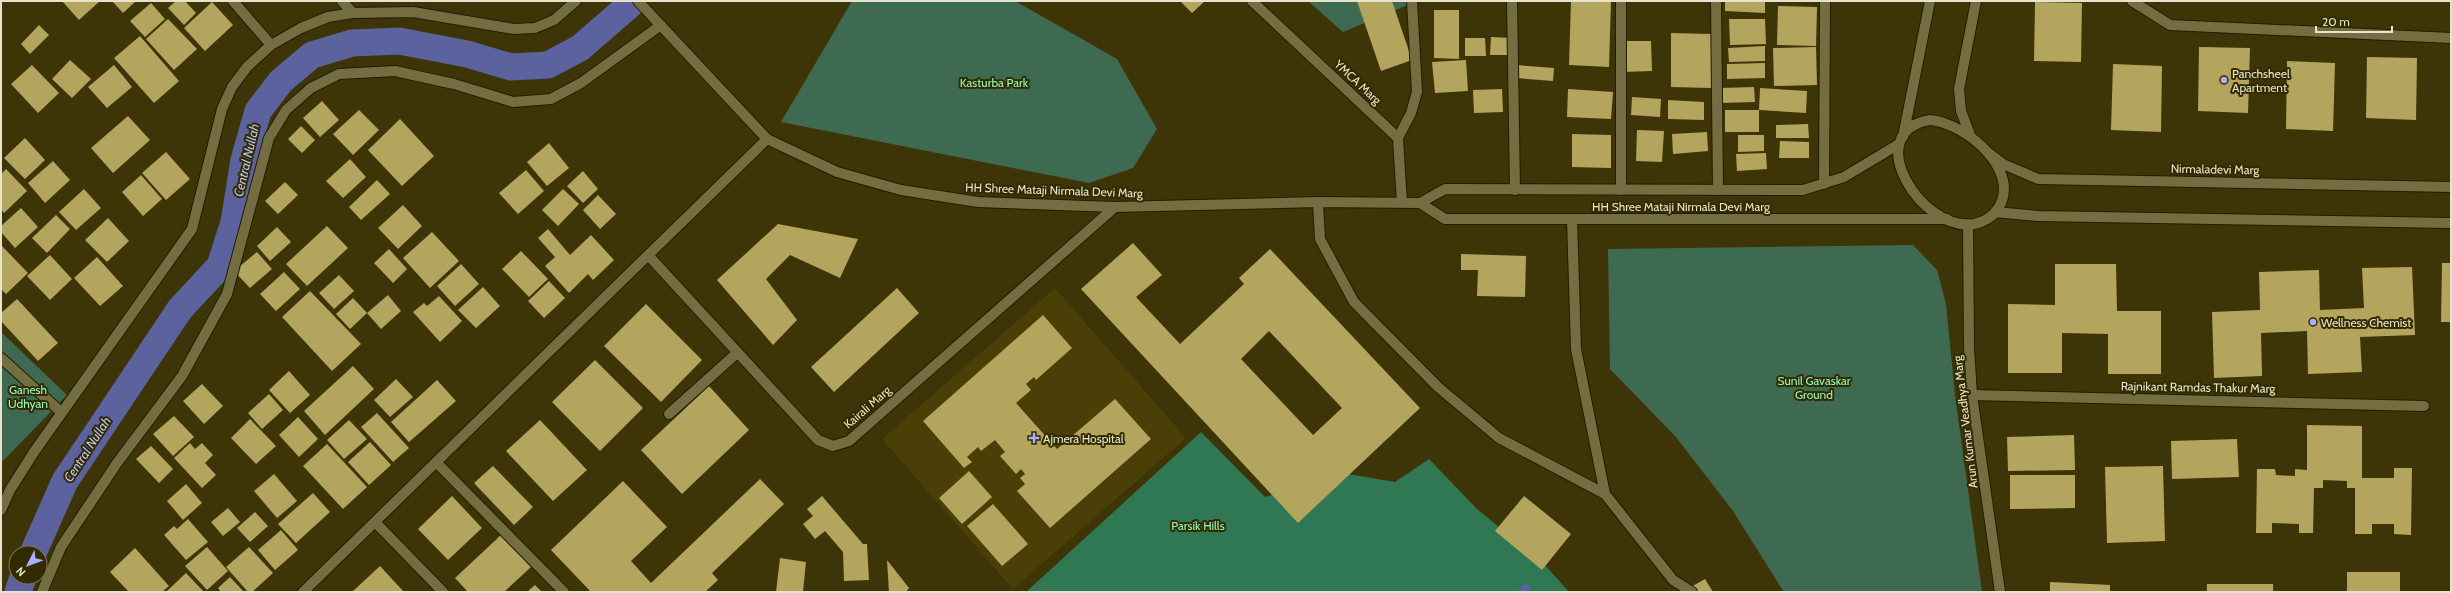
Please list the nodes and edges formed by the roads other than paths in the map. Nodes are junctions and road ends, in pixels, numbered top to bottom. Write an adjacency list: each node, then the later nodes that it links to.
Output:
1 (233, 1): 17 (street)
2 (342, 1): 14 (street)
3 (576, 1): 14 (street)
4 (638, 1): 15 (street, HH Shree Mataji Nirmala Devi Marg)
5 (1252, 1): 19 (street, YMCA Marg)
6 (1412, 1): 19 (street)
7 (1512, 1): 25 (street)
8 (1621, 1): 26 (street)
9 (1716, 1): 27 (street)
10 (1825, 1): 23 (street)
11 (1930, 1): 21 (street)
12 (1976, 1): 18 (street)
13 (2132, 1): 16 (street)
14 (354, 13): 17 (street)
15 (661, 25): 20 (street, HH Shree Mataji Nirmala Devi Marg); 48 (street)
16 (2451, 38)
17 (271, 45): 42 (street)
18 (1970, 135): 21 (street); 22 (street)
19 (1398, 138): 29 (street)
20 (767, 139): 31 (street, HH Shree Mataji Nirmala Devi Marg); 37 (street)
21 (1901, 141): 23 (street, HH Shree Mataji Nirmala Devi Marg); 34 (street)
22 (1986, 150): 24 (street, Nirmaladevi Marg); 32 (street)
23 (1824, 184): 27 (street, HH Shree Mataji Nirmala Devi Marg)
24 (2451, 187)
25 (1515, 190): 26 (street, HH Shree Mataji Nirmala Devi Marg); 30 (street, HH Shree Mataji Nirmala Devi Marg)
26 (1621, 190): 27 (street, HH Shree Mataji Nirmala Devi Marg)
27 (1718, 190)
28 (1318, 202): 29 (street, HH Shree Mataji Nirmala Devi Marg); 31 (street, HH Shree Mataji Nirmala Devi Marg); 45 (street)
29 (1402, 203): 30 (street, HH Shree Mataji Nirmala Devi Marg)
30 (1420, 203): 33 (street, HH Shree Mataji Nirmala Devi Marg)
31 (1115, 207): 38 (street, Kairali Marg)
32 (1995, 212): 35 (street); 36 (street)
33 (1572, 219): 34 (street, HH Shree Mataji Nirmala Devi Marg); 45 (street)
34 (1947, 219): 36 (street)
35 (2451, 223)
36 (1968, 224): 40 (street, Arun Kumar Veadhya Marg)
37 (649, 256): 38 (street, Kairali Marg); 44 (street)
38 (737, 353): 43 (street)
39 (1, 358): 42 (street)
40 (1972, 395): 41 (street, Rajnikant Ramdas Thakur Marg); 53 (street, Arun Kumar Veadhya Marg)
41 (2424, 406)
42 (62, 413): 46 (street)
43 (669, 414)
44 (436, 462): 47 (street); 51 (street)
45 (1605, 494): 52 (street)
46 (1, 510)
47 (375, 522): 49 (street); 50 (street)
48 (42, 592)
49 (303, 592)
50 (443, 592)
51 (564, 592)
52 (1692, 592)
53 (2000, 592)

